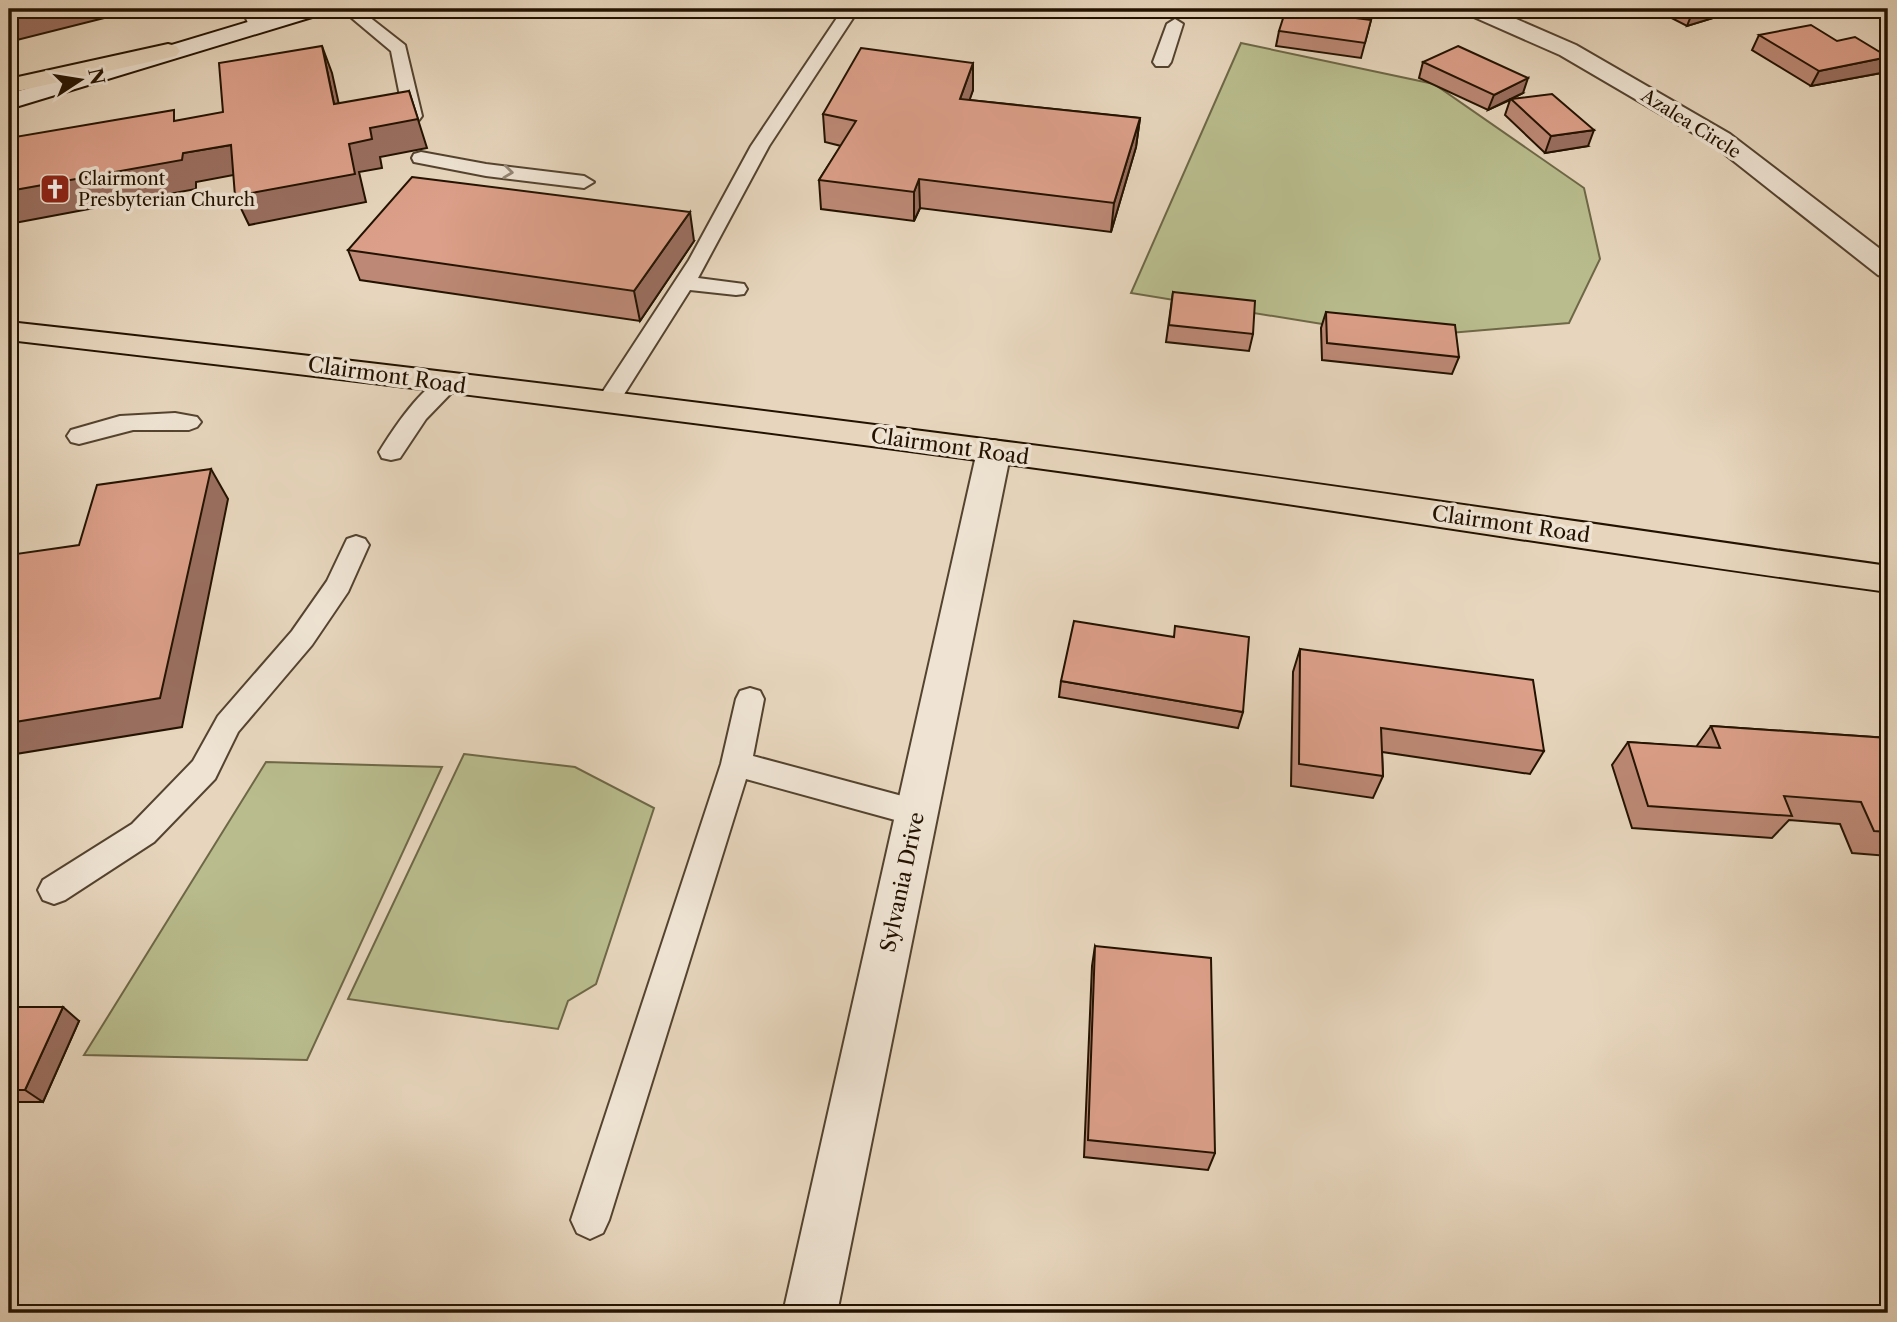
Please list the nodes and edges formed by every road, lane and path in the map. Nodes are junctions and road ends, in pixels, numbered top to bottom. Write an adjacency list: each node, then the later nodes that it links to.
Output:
1 (314, 9): 5 (street)
2 (349, 9): 12 (lane)
3 (851, 9): 16 (lane)
4 (1475, 9): 15 (street, Azalea Circle)
5 (284, 13): 6 (street)
6 (256, 17): 8 (street)
7 (1175, 24): 9 (lane)
8 (168, 51): 10 (main road); 11 (street)
9 (1162, 62)
10 (9, 86)
11 (9, 102)
12 (413, 116)
13 (431, 159): 14 (lane, one-way to 14)
14 (584, 182)
15 (1888, 269)
16 (684, 283): 17 (lane); 20 (lane)
17 (736, 289)
18 (9, 331): 19 (main road, Clairmont Road)
19 (447, 384): 20 (main road, Clairmont Road); 24 (lane)
20 (608, 402): 23 (main road, Clairmont Road)
21 (189, 422): 22 (lane)
22 (79, 436)
23 (994, 451): 26 (main road, Clairmont Road); 29 (street, Sylvania Drive)
24 (391, 452)
25 (356, 545): 30 (lane)
26 (1888, 579)
27 (750, 699): 28 (lane)
28 (736, 764): 29 (lane); 31 (lane)
29 (917, 813): 32 (street, Sylvania Drive)
30 (54, 890)
31 (590, 1220)
32 (810, 1313)

